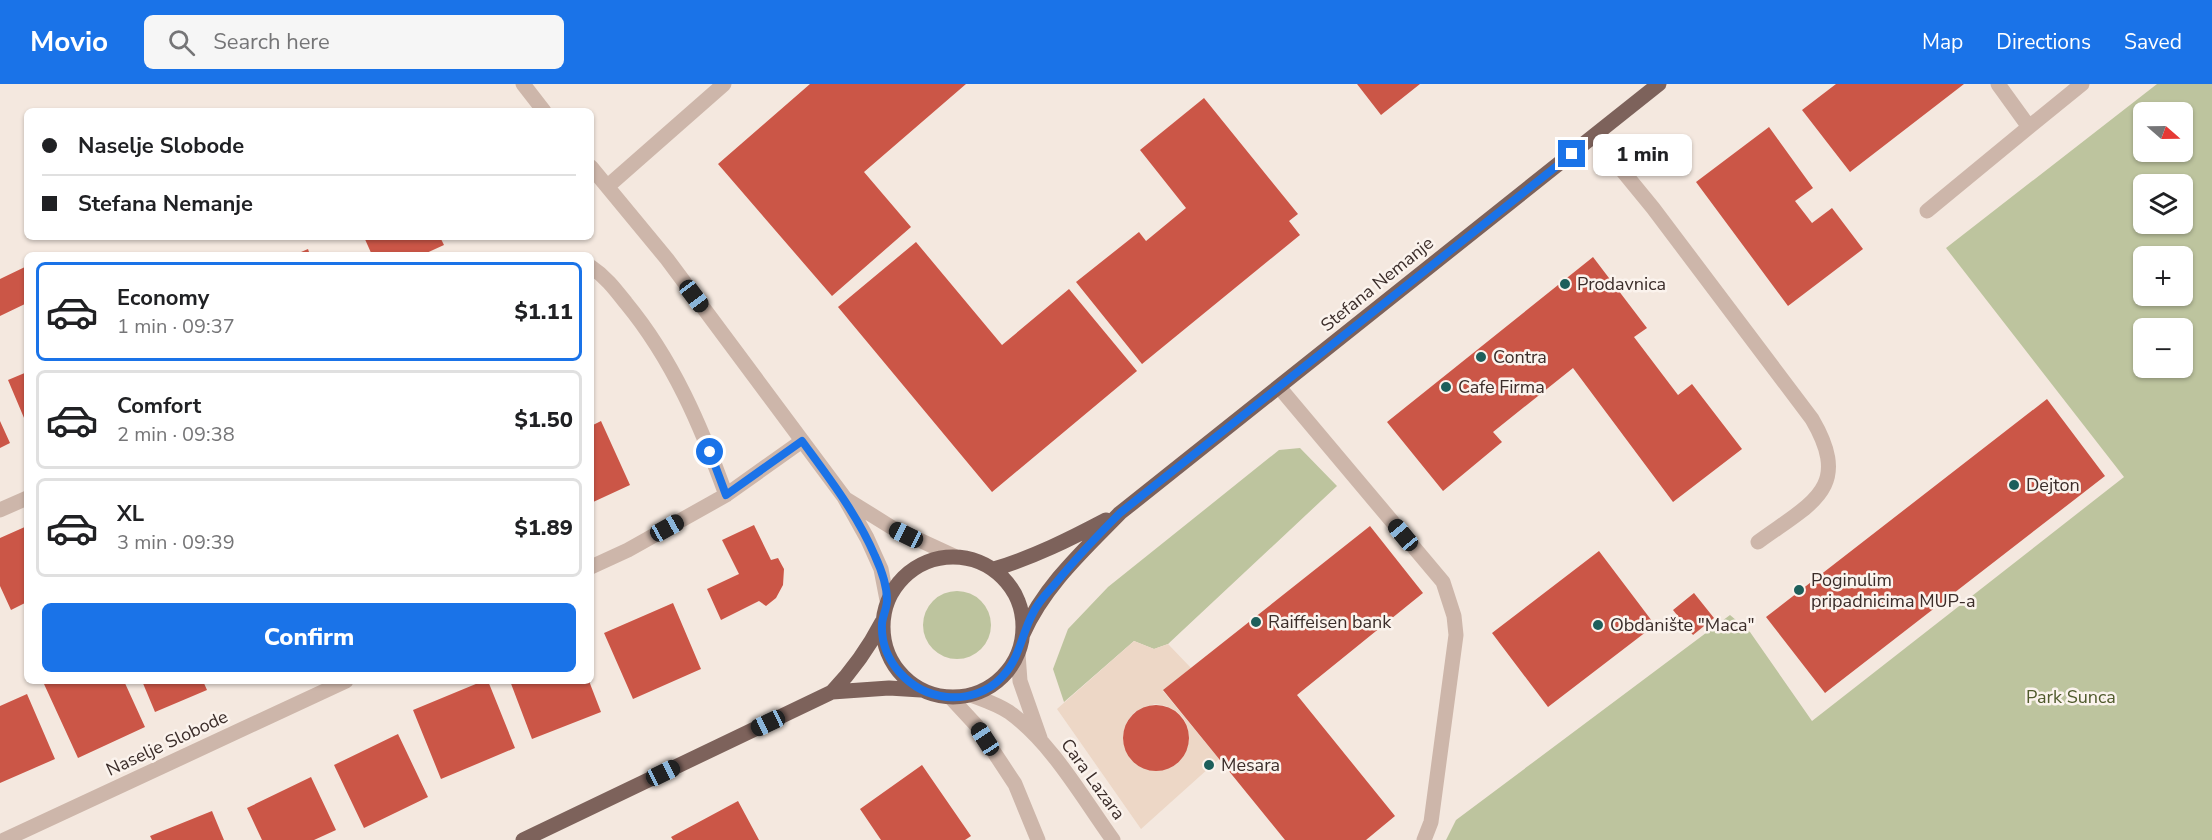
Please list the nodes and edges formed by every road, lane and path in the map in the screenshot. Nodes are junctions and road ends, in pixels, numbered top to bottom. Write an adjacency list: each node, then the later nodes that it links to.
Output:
1 (523, 84): 6 (street)
2 (724, 84): 10 (street)
3 (1659, 84): 8 (main road, Stefana Nemanje)
4 (1998, 84): 7 (street)
5 (2082, 84): 7 (street)
6 (542, 108)
7 (2029, 127): 11 (street)
8 (1594, 136): 13 (main road, Stefana Nemanje); 20 (street)
9 (594, 170): 10 (street)
10 (608, 186): 14 (street)
11 (1927, 211)
12 (594, 269): 15 (street)
13 (1279, 387): 19 (main road, Stefana Nemanje); 38 (street)
14 (802, 441): 15 (street); 16 (street)
15 (726, 495): 22 (street)
16 (844, 497): 21 (street); 24 (street)
17 (24, 499): 18 (street)
18 (0, 510)
19 (1120, 513): 23 (main road, Stefana Nemanje); 26 (main road, Stefana Nemanje)
20 (1758, 542)
21 (954, 556): 23 (main road); 24 (main road)
22 (594, 566)
23 (994, 569): 26 (main road)
24 (887, 600): 25 (main road)
25 (882, 622): 29 (main road); 30 (main road)
26 (1023, 634): 27 (main road)
27 (1018, 654): 31 (main road); 33 (street, Cara Lazara)
28 (340, 684): 34 (street, Naselje Slobode)
29 (921, 690): 30 (main road); 32 (main road)
30 (832, 692): 35 (main road)
31 (971, 695): 32 (main road); 33 (street, Cara Lazara)
32 (951, 698): 36 (street)
33 (1042, 741): 37 (street, Cara Lazara)
34 (4, 840)
35 (523, 840)
36 (1038, 840)
37 (1113, 840)
38 (1424, 840)

